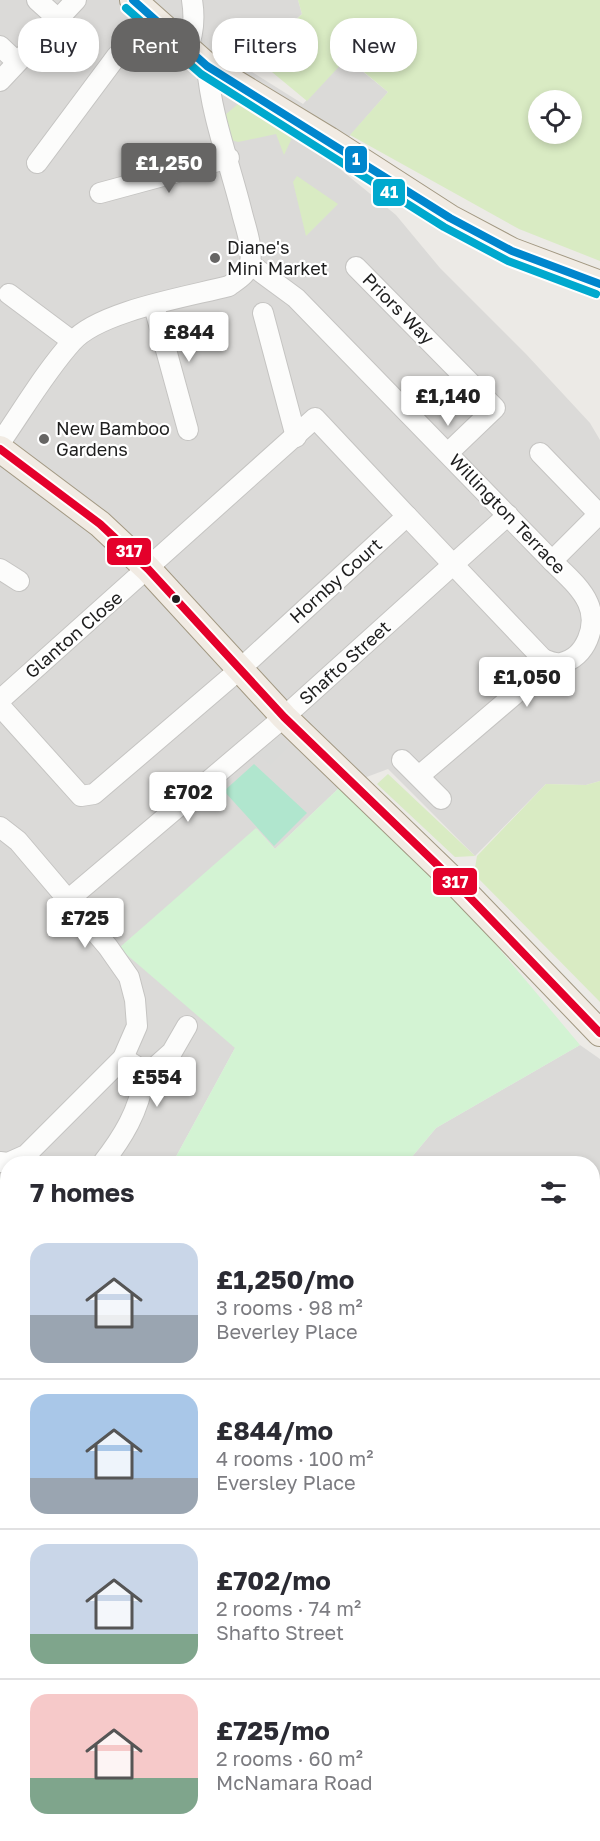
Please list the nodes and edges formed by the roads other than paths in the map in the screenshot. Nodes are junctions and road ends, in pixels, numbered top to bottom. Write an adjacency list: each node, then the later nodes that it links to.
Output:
1 (37, 0): 5 (street)
2 (76, 0): 6 (street)
3 (133, 0): 7 (main road)
4 (192, 0): 8 (street)
5 (57, 18)
6 (59, 18)
7 (151, 18)
8 (194, 18)
9 (0, 46): 11 (street)
10 (200, 61): 13 (main road)
11 (18, 62): 14 (street)
12 (111, 64): 16 (street)
13 (207, 66): 15 (street); 20 (main road)
14 (0, 81)
15 (229, 158): 17 (street); 18 (street)
16 (37, 163)
17 (100, 193)
18 (250, 264): 22 (street); 29 (street, Willington Terrace)
19 (356, 267): 29 (street, Priors Way)
20 (600, 284)
21 (9, 294): 24 (street)
22 (154, 306): 24 (street); 25 (street)
23 (263, 313): 26 (street)
24 (72, 341): 27 (street)
25 (188, 430)
26 (296, 437): 32 (street); 36 (street)
27 (0, 443)
28 (0, 449): 36 (main road)
29 (448, 453): 31 (street, Willington Terrace)
30 (540, 453): 33 (street)
31 (508, 515): 33 (street, Willington Terrace); 34 (street, Shafto Street)
32 (407, 516): 34 (street); 39 (street, Hornby Court)
33 (552, 561): 38 (street, Willington Terrace)
34 (454, 566): 38 (street); 42 (street, Shafto Street)
35 (0, 569): 37 (street)
36 (148, 569): 39 (main road); 40 (street, Glanton Close)
37 (19, 580)
38 (543, 659): 44 (street)
39 (239, 670): 41 (street, Hornby Court); 42 (main road)
40 (0, 700)
41 (0, 706)
42 (284, 717): 47 (street, Shafto Street); 49 (main road)
43 (402, 760): 44 (street)
44 (419, 776): 45 (street)
45 (441, 799)
46 (0, 827): 47 (street)
47 (68, 900): 50 (street)
48 (187, 1026): 51 (street)
49 (600, 1033)
50 (123, 1058): 51 (street); 52 (street)
51 (144, 1077): 53 (street)
52 (24, 1156)
53 (108, 1156)

